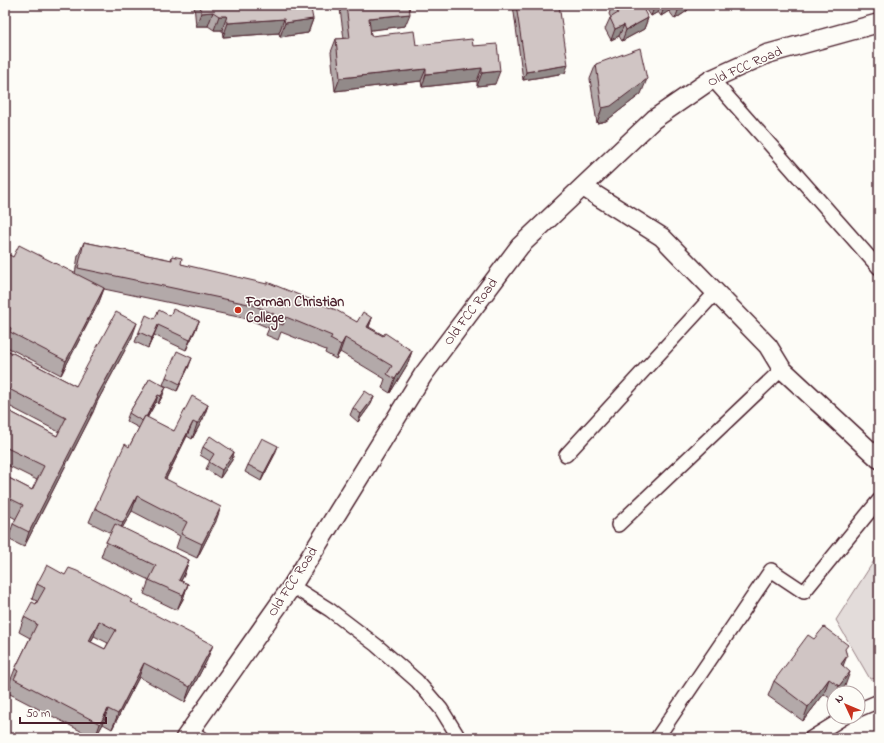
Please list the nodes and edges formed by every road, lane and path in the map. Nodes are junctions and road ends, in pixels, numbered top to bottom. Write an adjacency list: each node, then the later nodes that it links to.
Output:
1 (879, 23): 2 (street, Old FCC Road)
2 (712, 79): 3 (street, Old FCC Road); 4 (street)
3 (583, 187): 5 (street); 11 (street, Old FCC Road)
4 (879, 268)
5 (716, 292): 6 (street); 7 (street)
6 (782, 369): 8 (street); 10 (street)
7 (566, 455)
8 (879, 459)
9 (879, 500): 17 (street)
10 (618, 525)
11 (292, 586): 15 (street, Old FCC Road); 16 (street)
12 (879, 701): 13 (street)
13 (866, 707)
14 (832, 725): 18 (street)
15 (192, 736)
16 (459, 738)
17 (657, 738)
18 (811, 738)

